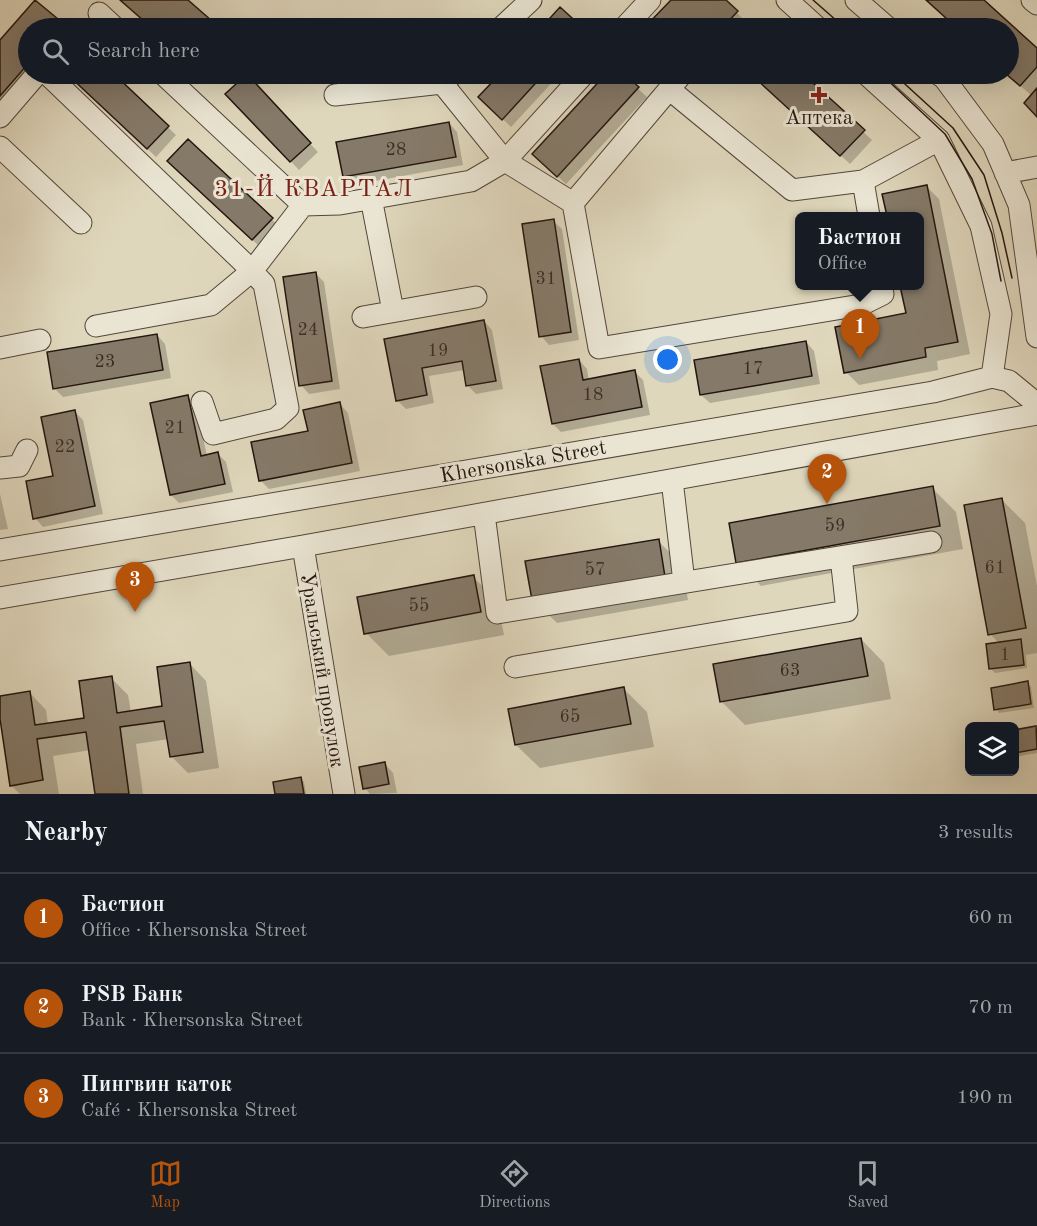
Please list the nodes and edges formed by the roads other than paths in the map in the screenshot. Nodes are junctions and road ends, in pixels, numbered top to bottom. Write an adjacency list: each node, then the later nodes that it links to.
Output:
1 (531, 0): 9 (street)
2 (650, 0): 10 (street)
3 (787, 0): 11 (street)
4 (856, 0): 12 (street)
5 (1032, 0): 6 (street)
6 (1037, 4)
7 (99, 13): 8 (street)
8 (105, 18)
9 (512, 18)
10 (633, 18)
11 (807, 18)
12 (877, 18)
13 (28, 84): 24 (street)
14 (57, 84): 36 (street)
15 (174, 84): 33 (street)
16 (405, 84): 23 (street)
17 (451, 84): 27 (street)
18 (575, 84): 27 (street)
19 (673, 84): 32 (street)
20 (679, 84): 30 (street)
21 (877, 84): 25 (street)
22 (948, 84): 29 (street)
23 (335, 94)
24 (0, 117)
25 (939, 140): 30 (street); 45 (street)
26 (0, 147): 35 (street)
27 (505, 161): 31 (street); 32 (street)
28 (1037, 167): 29 (street)
29 (1005, 173): 42 (street)
30 (863, 181): 34 (street)
31 (371, 198): 33 (street); 39 (street)
32 (573, 203): 37 (street)
33 (303, 205): 36 (street)
34 (868, 212)
35 (81, 223)
36 (252, 271): 41 (street); 46 (street)
37 (882, 290)
38 (476, 297): 39 (street)
39 (393, 311): 40 (street)
40 (363, 316)
41 (96, 326)
42 (1037, 337)
43 (40, 340): 44 (street)
44 (0, 348)
45 (992, 377): 47 (street); 55 (street, Khersonska Street)
46 (202, 402)
47 (1037, 404)
48 (1037, 414): 51 (street)
49 (27, 450): 50 (street)
50 (0, 468)
51 (672, 480): 52 (street); 57 (street)
52 (484, 514): 54 (street); 57 (street)
53 (931, 542): 56 (street)
54 (303, 546): 58 (street); 60 (street, Уральський провулок)
55 (0, 550)
56 (841, 557): 57 (street); 59 (street)
57 (684, 582)
58 (0, 598)
59 (515, 667)
60 (344, 794)

